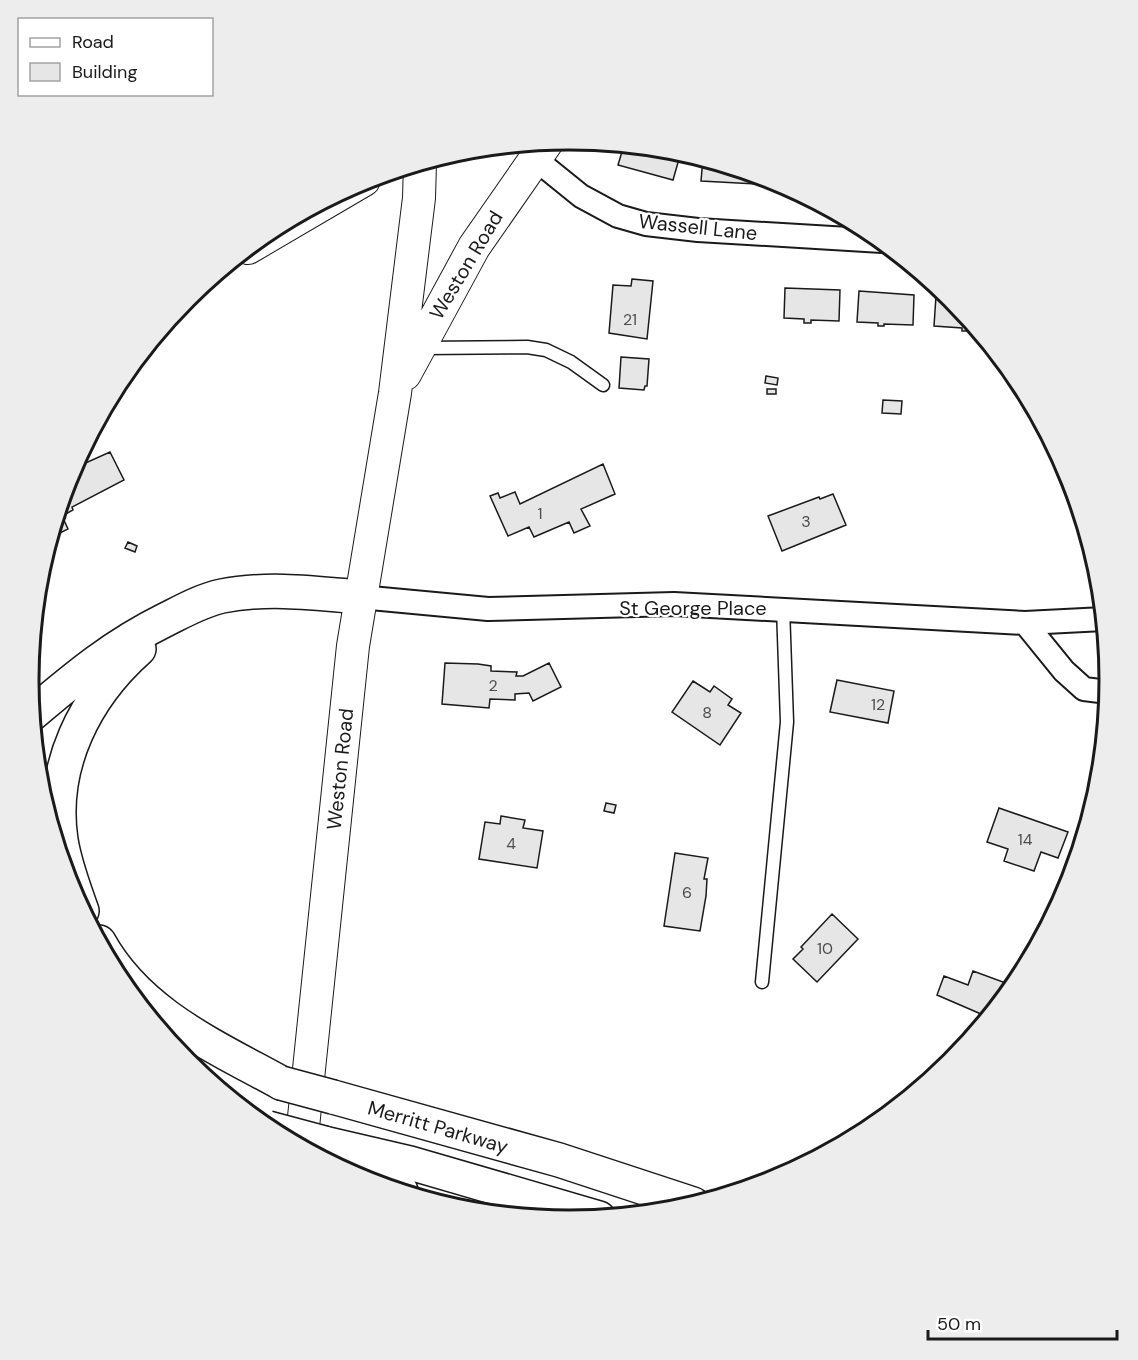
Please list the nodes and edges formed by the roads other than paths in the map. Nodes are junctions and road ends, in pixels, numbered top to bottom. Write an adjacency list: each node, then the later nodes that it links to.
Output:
1 (541, 150): 5 (main road, Weston Road)
2 (542, 151): 4 (street, Wassell Lane)
3 (419, 172): 7 (main road, Weston Road)
4 (864, 240)
5 (418, 348): 6 (lane); 7 (main road, Weston Road)
6 (603, 385)
7 (395, 393): 8 (main road, Weston Road)
8 (360, 597): 9 (street, St George Place); 10 (highway); 20 (main road, Weston Road)
9 (783, 608): 12 (street, St George Place); 16 (lane)
10 (182, 611): 14 (highway); 15 (highway)
11 (1095, 620): 12 (street, St George Place)
12 (1025, 623): 13 (street)
13 (1099, 691)
14 (40, 708)
15 (61, 831)
16 (762, 982)
17 (146, 999): 19 (highway)
18 (201, 1061): 19 (highway, Merritt Parkway)
19 (281, 1083): 22 (highway, Merritt Parkway, bridge)
20 (312, 1143)
21 (318, 1146): 23 (highway)
22 (677, 1199)
23 (571, 1210)

